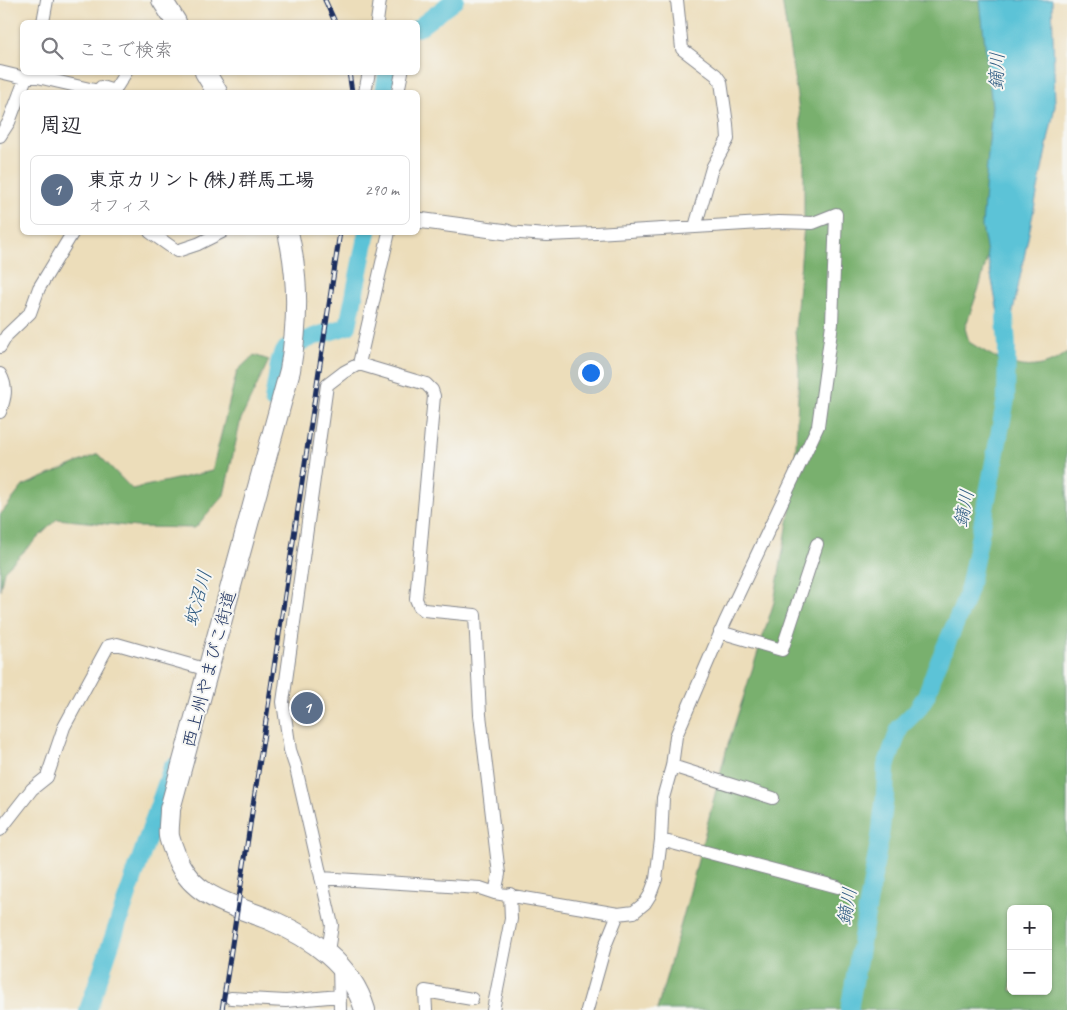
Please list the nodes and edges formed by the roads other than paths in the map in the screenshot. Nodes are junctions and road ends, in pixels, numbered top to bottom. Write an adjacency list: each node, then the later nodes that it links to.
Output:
1 (47, 0): 5 (street)
2 (162, 0): 6 (highway)
3 (380, 0): 7 (street)
4 (677, 0): 26 (street)
5 (43, 20)
6 (174, 20)
7 (377, 20)
8 (0, 72): 9 (street)
9 (20, 74)
10 (26, 75): 15 (street); 16 (street)
11 (124, 75): 19 (street)
12 (207, 75): 20 (highway)
13 (369, 75): 21 (street)
14 (401, 75): 22 (street)
15 (78, 89)
16 (21, 90)
17 (100, 90): 18 (street)
18 (111, 90)
19 (115, 90)
20 (216, 90)
21 (366, 90)
22 (398, 90)
23 (20, 92): 24 (street)
24 (0, 136)
25 (420, 220): 27 (street)
26 (695, 227): 27 (street); 38 (street)
27 (507, 232)
28 (71, 235): 33 (street)
29 (154, 235): 30 (street)
30 (216, 235)
31 (289, 235): 39 (highway, 西上州やまびこ街道)
32 (388, 235): 34 (street)
33 (0, 346)
34 (359, 364): 44 (street); 46 (street)
35 (0, 374): 36 (street)
36 (0, 412)
37 (817, 544): 38 (street)
38 (720, 632): 40 (street)
39 (202, 668): 42 (street); 49 (highway, 西上州やまびこ街道)
40 (672, 766): 41 (street); 43 (street)
41 (773, 798)
42 (0, 830)
43 (661, 840): 45 (street); 48 (street)
44 (321, 878): 46 (street); 49 (street)
45 (838, 887)
46 (495, 893): 47 (street)
47 (510, 894): 48 (street); 57 (street)
48 (618, 914): 58 (street)
49 (322, 948): 50 (highway, 西上州やまびこ街道)
50 (338, 965): 51 (street); 55 (highway, 西上州やまびこ街道)
51 (340, 996): 52 (street); 54 (street)
52 (231, 998)
53 (472, 999): 56 (street)
54 (340, 1010)
55 (365, 1010)
56 (426, 1010)
57 (493, 1010)
58 (587, 1010)

